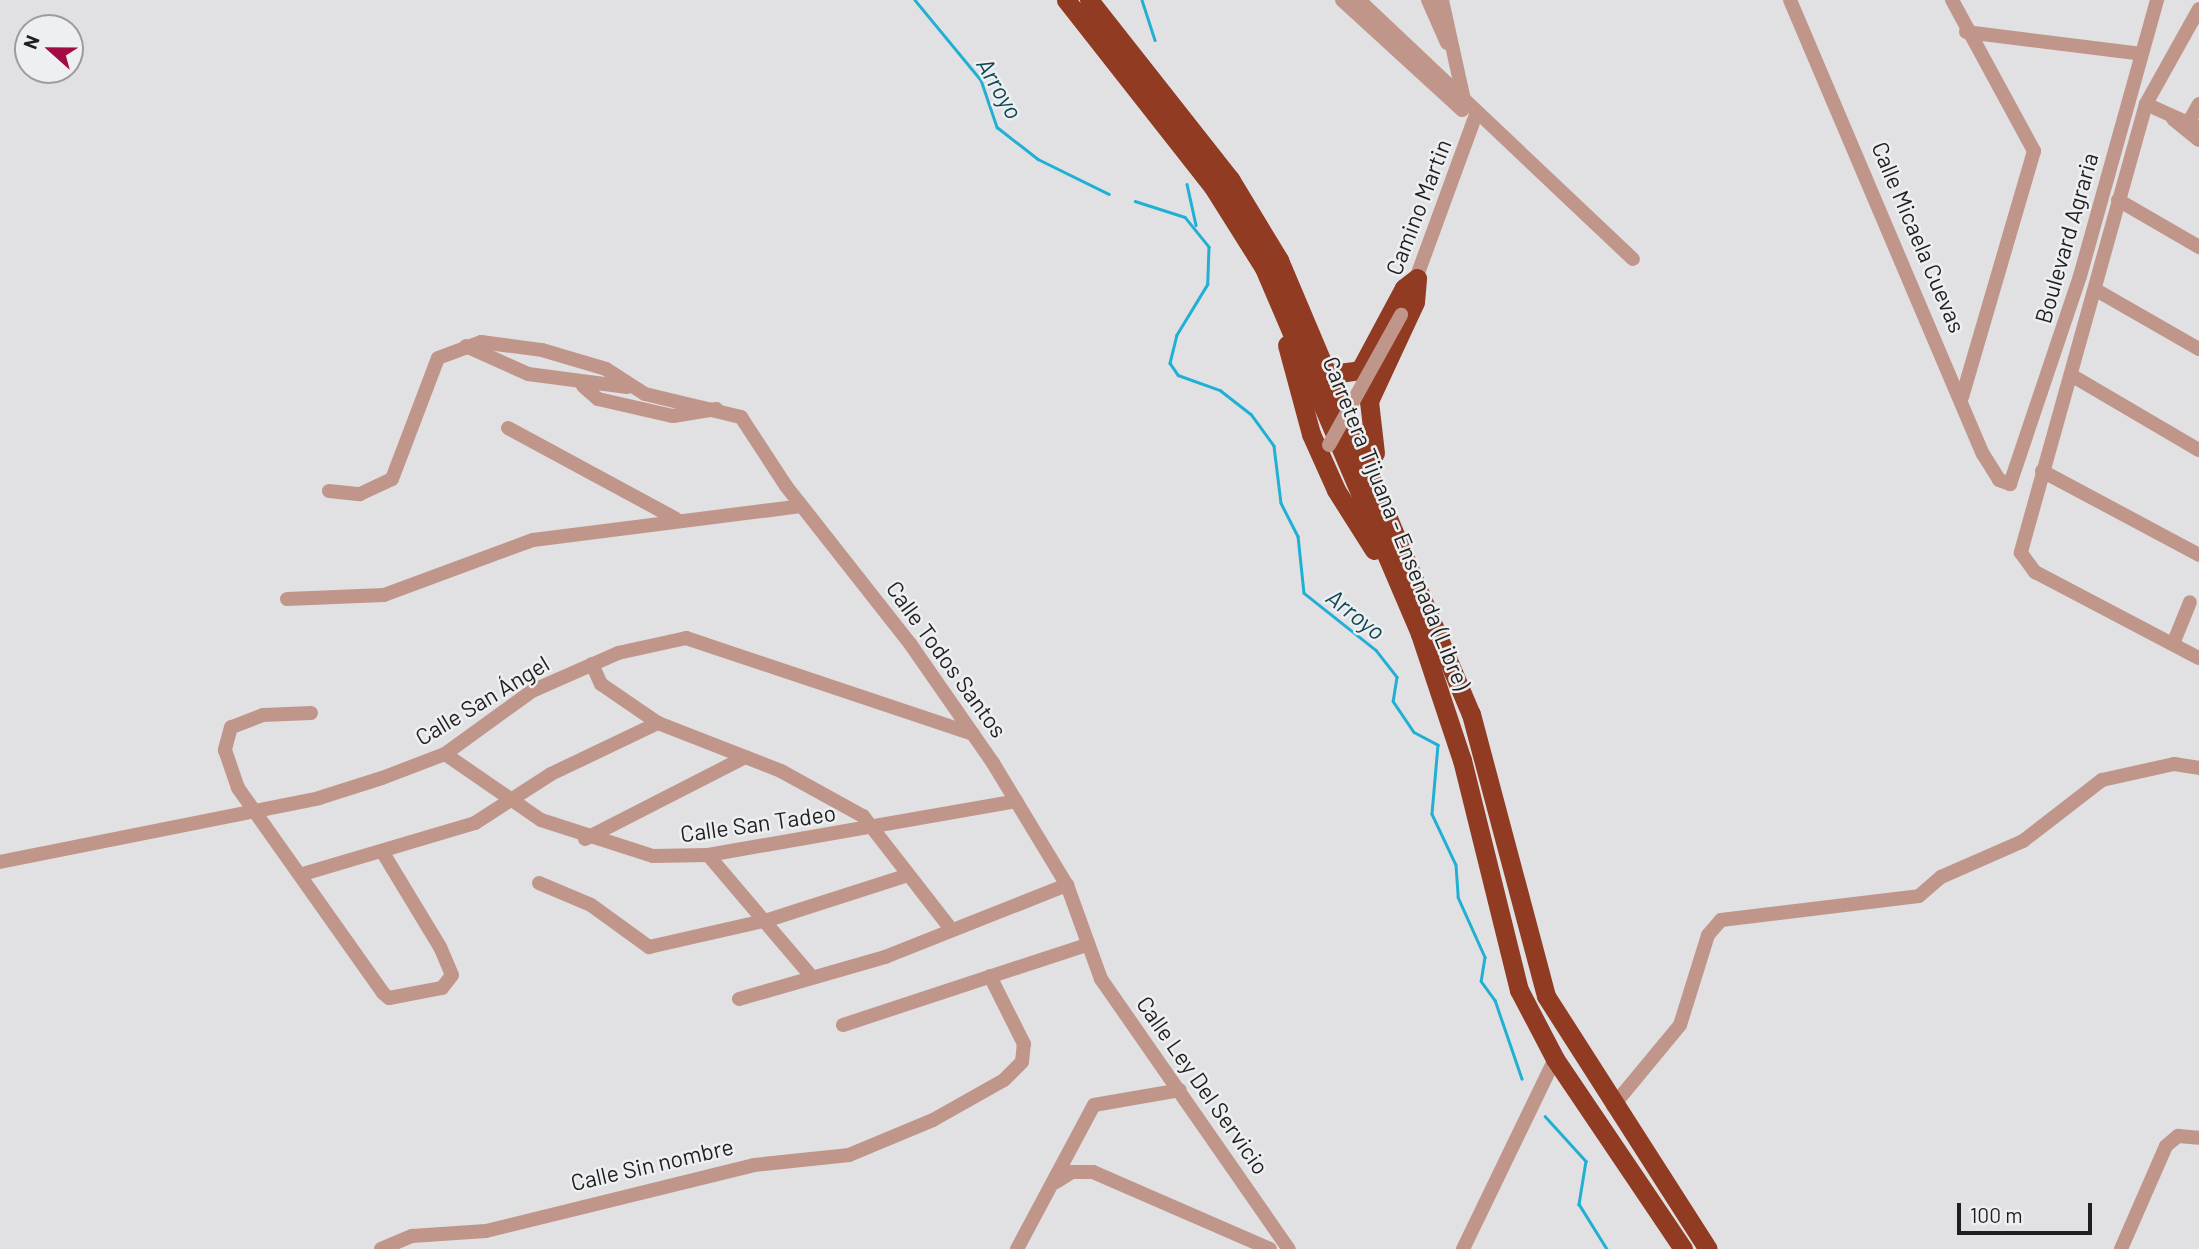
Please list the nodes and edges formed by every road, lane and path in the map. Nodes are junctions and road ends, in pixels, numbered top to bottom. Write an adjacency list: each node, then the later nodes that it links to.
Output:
1 (1066, 0): 22 (highway, Carretera Tijuana - Ensenada (Libre))
2 (1088, 0): 27 (highway, Carretera Tijuana - Ensenada (Libre))
3 (1342, 0): 12 (street)
4 (1359, 0): 12 (street)
5 (1436, 0): 12 (street)
6 (1790, 0): 31 (street, Calle Micaela Cuevas)
7 (1952, 0): 10 (street)
8 (2157, 0): 11 (street, Boulevard Agraria)
9 (2199, 9): 13 (street)
10 (1966, 32): 11 (street); 31 (street)
11 (2142, 54): 38 (street, Boulevard Agraria)
12 (1459, 99): 16 (street)
13 (2146, 104): 15 (street); 19 (street)
14 (2199, 104): 17 (street)
15 (2172, 118): 17 (street); 18 (street)
16 (1475, 119): 21 (street); 23 (street, Camino Martin)
17 (2194, 125)
18 (2199, 140)
19 (2118, 200): 20 (street); 24 (street)
20 (2199, 247)
21 (1633, 259)
22 (1264, 268): 35 (highway); 45 (highway, Carretera Tijuana - Ensenada (Libre))
23 (1417, 278): 27 (highway); 35 (street, Camino Martin, bridge); 37 (highway)
24 (2096, 290): 26 (street); 28 (street)
25 (466, 346): 29 (street); 30 (street); 39 (street)
26 (2199, 349)
27 (1332, 374): 37 (highway, Carretera Tijuana - Ensenada (Libre))
28 (2071, 375): 34 (street); 36 (street)
29 (583, 386): 30 (street); 32 (street)
30 (627, 387): 32 (street)
31 (1962, 397): 38 (street, Calle Micaela Cuevas)
32 (721, 408): 40 (street, Calle Todos Santos)
33 (508, 428): 41 (street)
34 (2199, 450)
35 (1325, 451): 45 (highway)
36 (2042, 471): 42 (street); 46 (street)
37 (1374, 475): 76 (highway, Carretera Tijuana - Ensenada (Libre))
38 (2010, 484)
39 (329, 491)
40 (801, 506): 41 (street); 51 (street, Calle Todos Santos)
41 (676, 519): 43 (street)
42 (2199, 555)
43 (287, 599)
44 (2190, 602): 46 (street)
45 (1420, 634): 74 (highway, Carretera Tijuana - Ensenada (Libre))
46 (2173, 644): 47 (street)
47 (2199, 659)
48 (592, 664): 50 (street); 51 (street, Calle San Ángel); 52 (street, Calle San Ángel)
49 (311, 713): 57 (street)
50 (659, 723): 53 (street); 56 (street)
51 (973, 734): 55 (street, Calle Todos Santos)
52 (445, 754): 56 (street, Calle San Tadeo); 57 (street, Calle San Ángel)
53 (744, 757): 58 (street); 59 (street)
54 (2199, 768): 76 (street)
55 (1016, 801): 58 (street, Calle San Tadeo); 66 (street, Calle Todos Santos)
56 (512, 802): 59 (street, Calle San Tadeo); 60 (street)
57 (250, 808): 62 (street, Calle San Ángel); 63 (street)
58 (874, 830): 61 (street, Calle San Tadeo); 64 (street)
59 (585, 839): 61 (street, Calle San Tadeo)
60 (383, 853): 63 (street); 63 (street)
61 (708, 855): 67 (street)
62 (0, 862)
63 (303, 874)
64 (908, 875): 67 (street); 68 (street)
65 (539, 883): 67 (street)
66 (1068, 885): 68 (street); 69 (street, Calle Todos Santos)
67 (768, 920): 70 (street)
68 (951, 929): 70 (street)
69 (1086, 945): 71 (street); 75 (street, Calle Ley Del Servicio)
70 (811, 976): 72 (street)
71 (990, 976): 73 (street); 79 (street, Calle Sin nombre)
72 (739, 999)
73 (842, 1025)
74 (1555, 1059): 83 (street); 84 (highway, Carretera Tijuana - Ensenada (Libre))
75 (1180, 1090): 78 (street); 82 (street, Calle Ley Del Servicio)
76 (1613, 1106): 85 (highway, Carretera Tijuana - Ensenada (Libre))
77 (2199, 1138): 86 (street)
78 (1053, 1184): 80 (street); 81 (street)
79 (381, 1249)
80 (1017, 1249)
81 (1270, 1249)
82 (1289, 1249)
83 (1463, 1249)
84 (1684, 1249)
85 (1708, 1249)
86 (2121, 1249)

